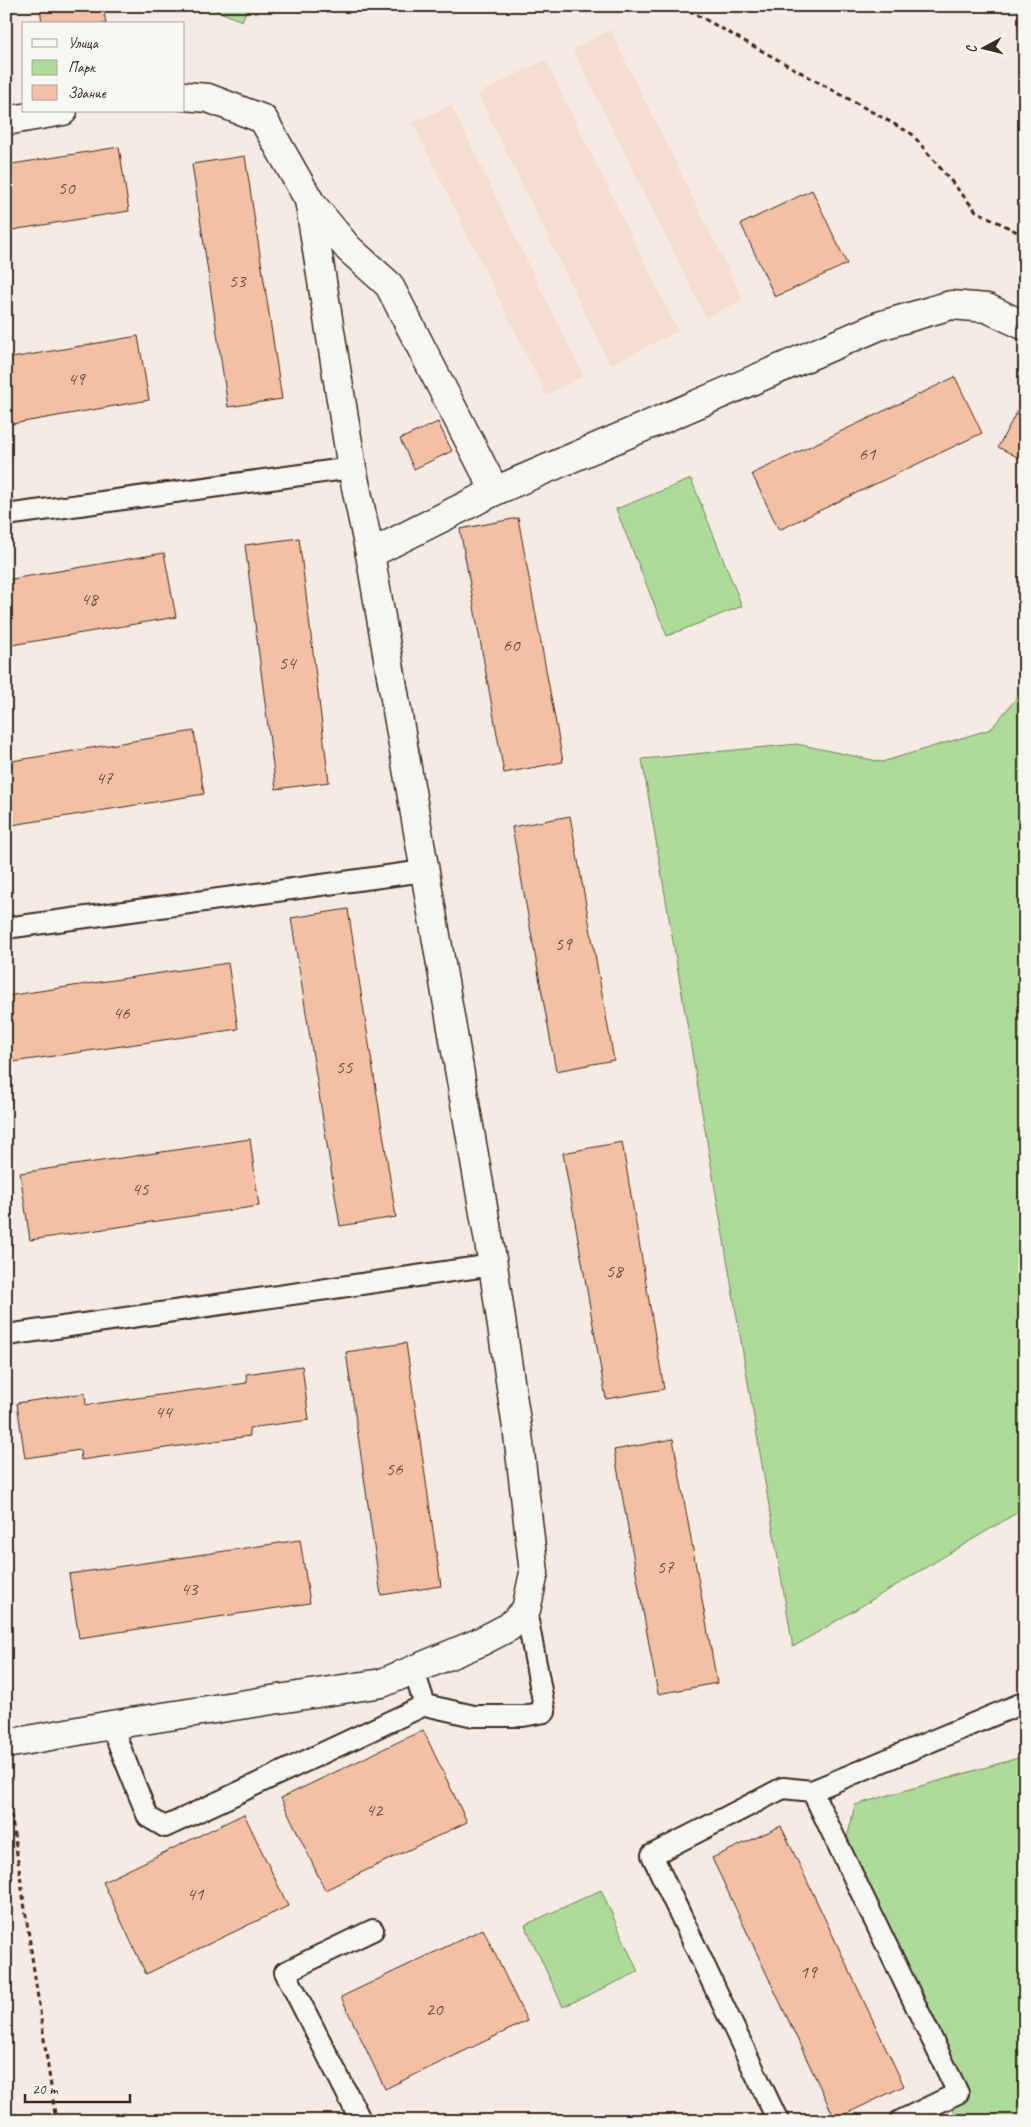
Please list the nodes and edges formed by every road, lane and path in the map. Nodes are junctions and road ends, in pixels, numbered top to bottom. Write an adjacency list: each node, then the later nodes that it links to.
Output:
1 (681, 6): 6 (path)
2 (185, 96): 5 (street)
3 (57, 112): 4 (street)
4 (6, 121)
5 (309, 200): 8 (street); 9 (street)
6 (1025, 236)
7 (1025, 326): 9 (street)
8 (352, 468): 10 (lane); 11 (street)
9 (495, 491): 11 (street)
10 (6, 515)
11 (370, 554): 12 (street)
12 (424, 871): 13 (lane); 14 (street)
13 (6, 928)
14 (493, 1265): 15 (lane); 16 (street)
15 (7, 1335)
16 (526, 1610): 17 (street); 19 (lane)
17 (414, 1670): 19 (lane); 20 (street)
18 (1025, 1702): 23 (lane)
19 (425, 1705): 20 (lane)
20 (111, 1725): 21 (street)
21 (6, 1744)
22 (6, 1779): 25 (path)
23 (812, 1791): 27 (lane); 28 (lane)
24 (373, 1930): 26 (lane)
25 (56, 2121)
26 (360, 2121)
27 (778, 2121)
28 (900, 2121)

